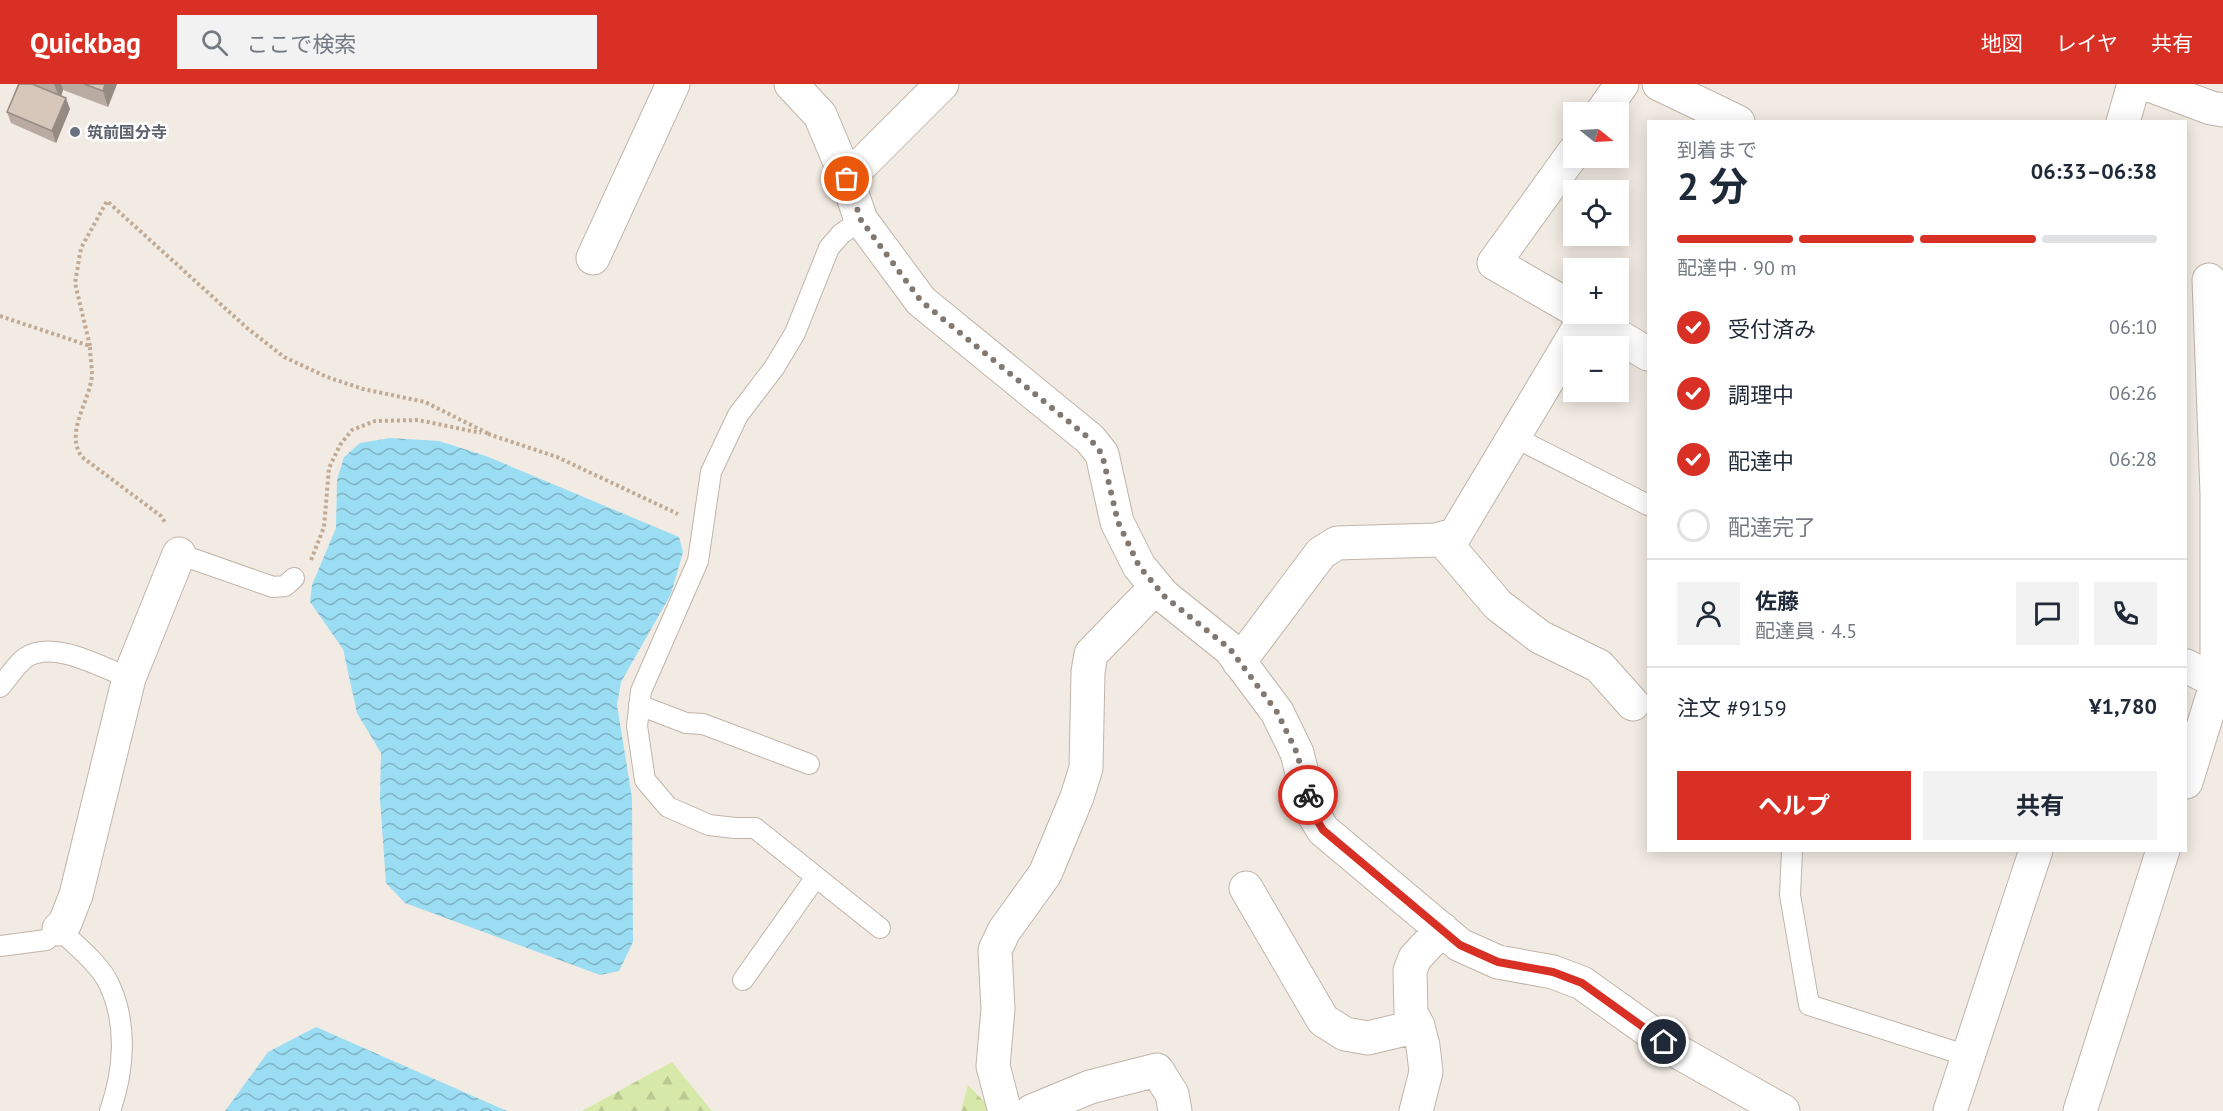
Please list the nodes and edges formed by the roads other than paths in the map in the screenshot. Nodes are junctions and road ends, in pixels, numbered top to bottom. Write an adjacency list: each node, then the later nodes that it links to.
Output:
1 (673, 84): 15 (street)
2 (791, 84): 13 (street)
3 (942, 84): 13 (street)
4 (1622, 84): 8 (street)
5 (1659, 84): 10 (street)
6 (2134, 84): 11 (street)
7 (2147, 84): 9 (street)
8 (1609, 102)
9 (2223, 110)
10 (1733, 120)
11 (2124, 120)
12 (1563, 167): 17 (street)
13 (847, 179): 14 (street)
14 (861, 220): 27 (street); 34 (lane)
15 (593, 258)
16 (2206, 277): 22 (street)
17 (1563, 303)
18 (1574, 324): 21 (street)
19 (1598, 324): 20 (street)
20 (1647, 353)
21 (1514, 437): 23 (lane); 24 (street)
22 (2220, 495): 31 (street)
23 (1647, 504)
24 (1442, 538): 28 (street); 33 (street)
25 (179, 554): 26 (lane); 30 (street)
26 (294, 578)
27 (1156, 587): 28 (street); 50 (street)
28 (1239, 662): 44 (street)
29 (2187, 667): 31 (street)
30 (129, 678): 32 (lane); 43 (street)
31 (2220, 684): 36 (street)
32 (0, 687)
33 (1633, 704)
34 (639, 705): 35 (lane); 40 (lane)
35 (809, 764)
36 (2187, 779)
37 (1792, 852): 48 (lane)
38 (2035, 852): 48 (street)
39 (2162, 852): 56 (street)
40 (816, 877): 42 (lane); 46 (lane)
41 (1246, 888): 47 (street)
42 (880, 928)
43 (59, 929): 45 (lane); 49 (lane)
44 (1442, 929): 47 (street); 54 (street)
45 (0, 946)
46 (743, 980)
47 (1418, 1026): 53 (street)
48 (1968, 1056): 55 (street)
49 (110, 1111)
50 (1007, 1111)
51 (1032, 1111): 52 (street)
52 (1175, 1111)
53 (1416, 1111)
54 (1783, 1111)
55 (1950, 1111)
56 (2079, 1111)

